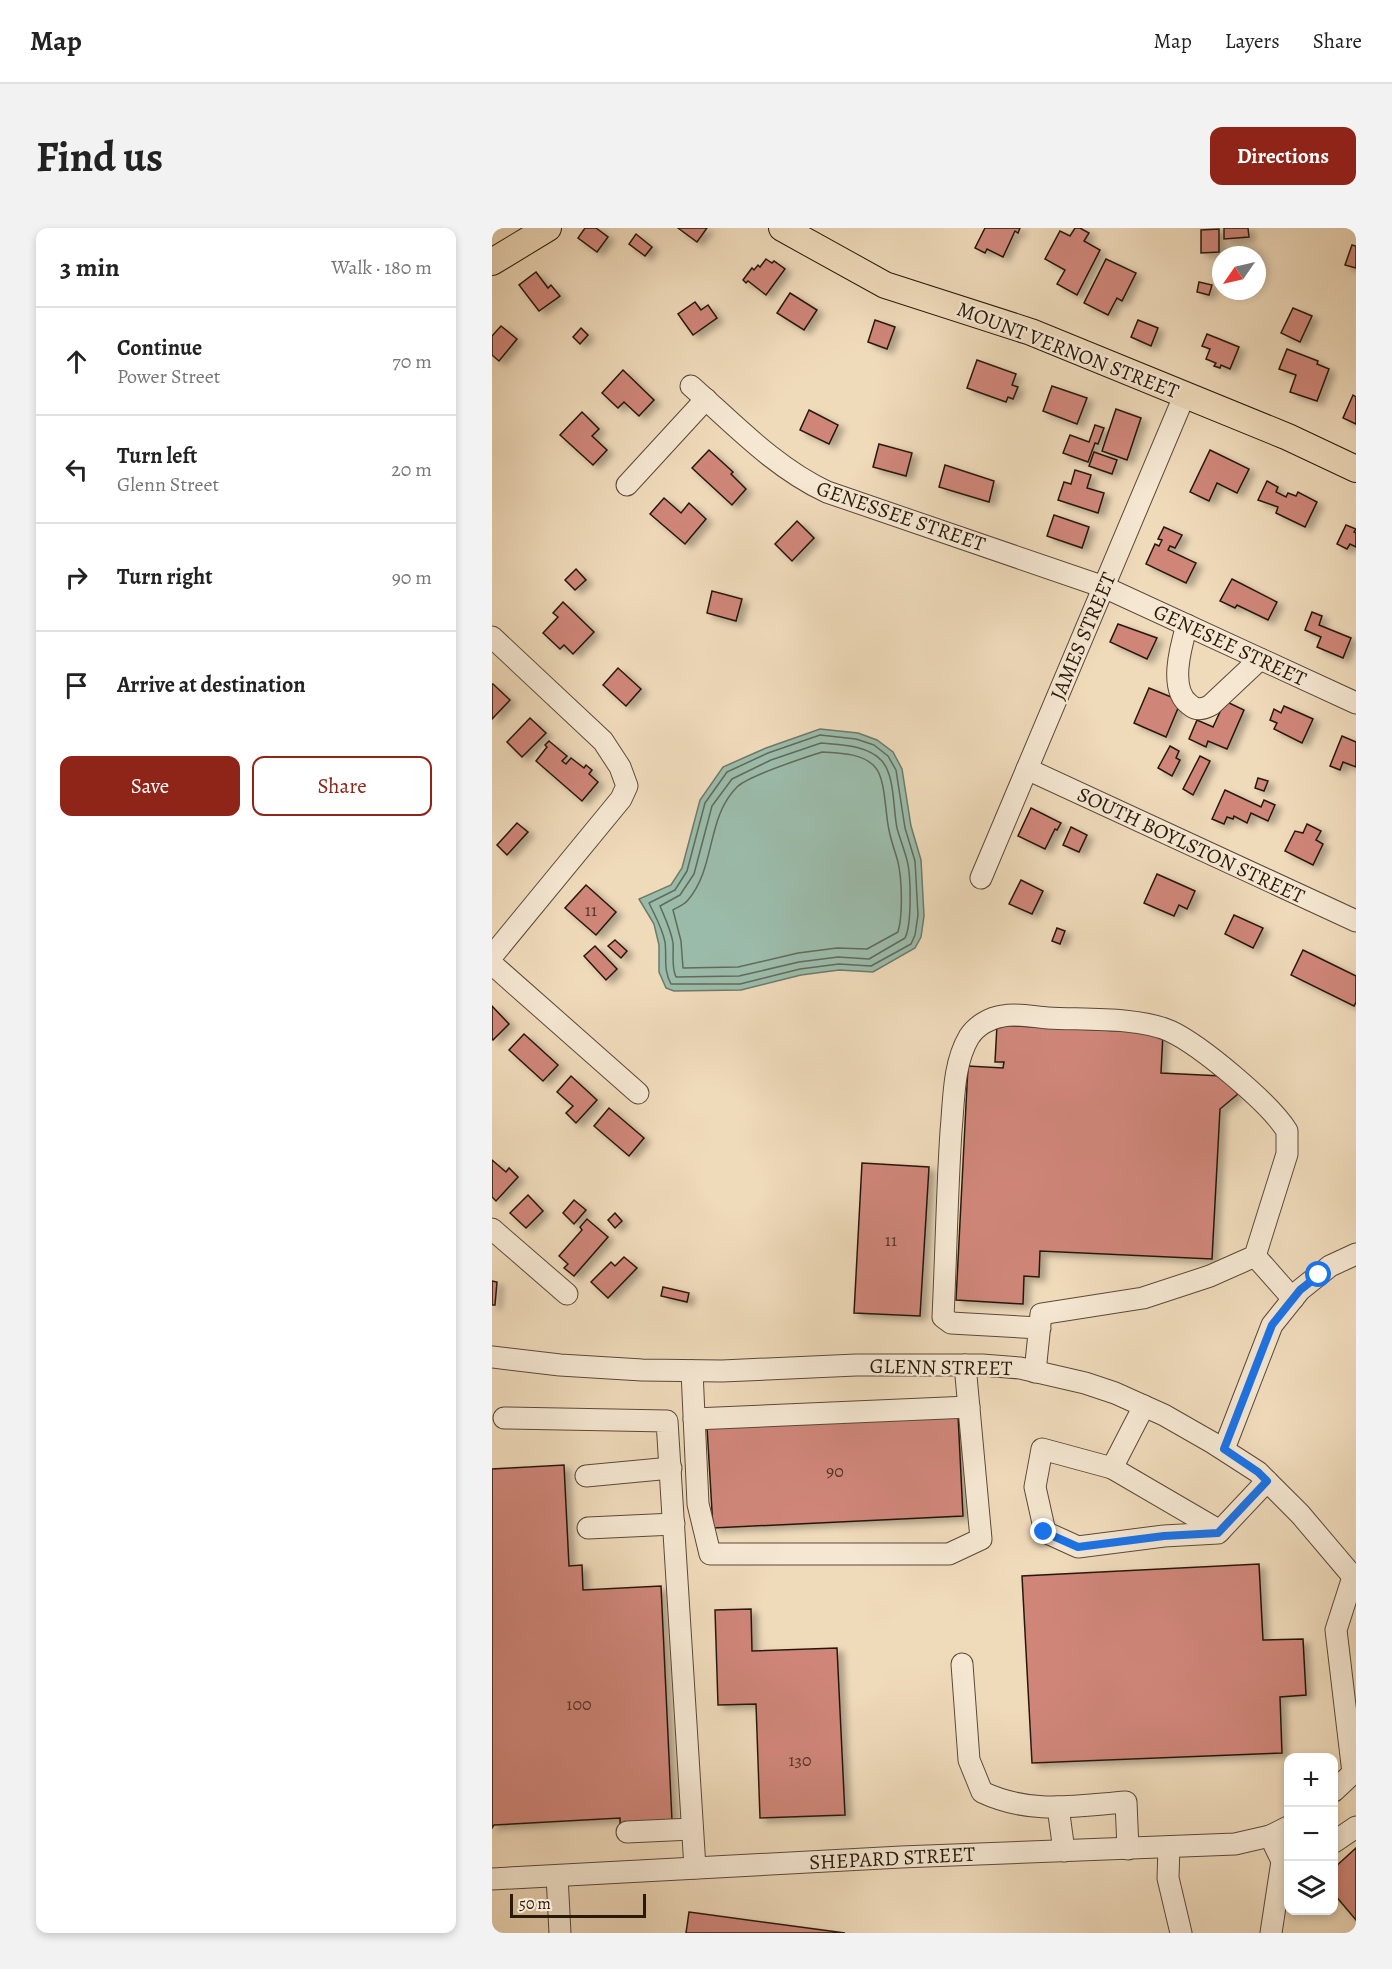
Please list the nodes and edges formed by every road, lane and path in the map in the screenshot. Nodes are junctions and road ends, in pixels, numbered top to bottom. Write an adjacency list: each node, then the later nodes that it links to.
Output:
1 (782, 228): 4 (main road, MOUNT VERNON STREET)
2 (537, 231): 3 (main road)
3 (492, 262)
4 (1185, 394): 5 (main road, MOUNT VERNON STREET); 7 (street, JAMES STREET)
5 (1356, 469)
6 (627, 485): 7 (street, GENESSEE STREET)
7 (1104, 587): 8 (street, GENESEE STREET); 12 (street, JAMES STREET)
8 (1187, 625): 10 (street, GENESEE STREET); 10 (street)
9 (492, 637): 15 (street)
10 (1260, 659): 11 (street, GENESEE STREET)
11 (1356, 703)
12 (1027, 769): 13 (street, JAMES STREET); 14 (street, SOUTH BOYLSTON STREET)
13 (981, 878)
14 (1356, 921)
15 (492, 956)
16 (492, 964): 17 (street)
17 (638, 1093)
18 (492, 1229): 21 (street)
19 (1356, 1254): 22 (street)
20 (1255, 1256): 22 (street); 23 (street); 23 (street)
21 (567, 1294)
22 (1293, 1299): 32 (street)
23 (1040, 1328): 27 (street)
24 (492, 1357): 26 (street, GLENN STREET)
25 (965, 1365): 26 (street, GLENN STREET); 27 (street, GLENN STREET); 29 (street)
26 (692, 1371): 31 (street)
27 (1035, 1372): 28 (street, GLENN STREET)
28 (1144, 1406): 32 (street, GLENN STREET); 34 (street)
29 (969, 1407): 31 (street); 31 (street)
30 (504, 1418): 33 (street)
31 (694, 1419)
32 (1224, 1449): 36 (street, GLENN STREET)
33 (670, 1468): 35 (street); 37 (street)
34 (1113, 1468): 39 (street); 39 (street)
35 (586, 1476)
36 (1267, 1481): 39 (street); 40 (street, GLENN STREET)
37 (674, 1524): 38 (street); 45 (street)
38 (588, 1528)
39 (1220, 1531)
40 (1355, 1578): 42 (street)
41 (962, 1664): 44 (street)
42 (1354, 1772): 43 (street)
43 (1338, 1787)
44 (1058, 1807): 49 (street); 50 (street)
45 (692, 1828): 47 (street); 53 (street)
46 (1279, 1831): 48 (street, SHEPARD STREET); 51 (street)
47 (627, 1832)
48 (1169, 1847): 49 (street, SHEPARD STREET); 58 (street)
49 (1128, 1849): 50 (street, SHEPARD STREET)
50 (1064, 1851): 53 (street, SHEPARD STREET)
51 (1284, 1855)
52 (1285, 1861): 56 (street)
53 (695, 1868): 54 (street, SHEPARD STREET)
54 (557, 1876): 55 (street, SHEPARD STREET); 57 (street)
55 (492, 1879)
56 (1273, 1931)
57 (560, 1933)
58 (1181, 1933)

